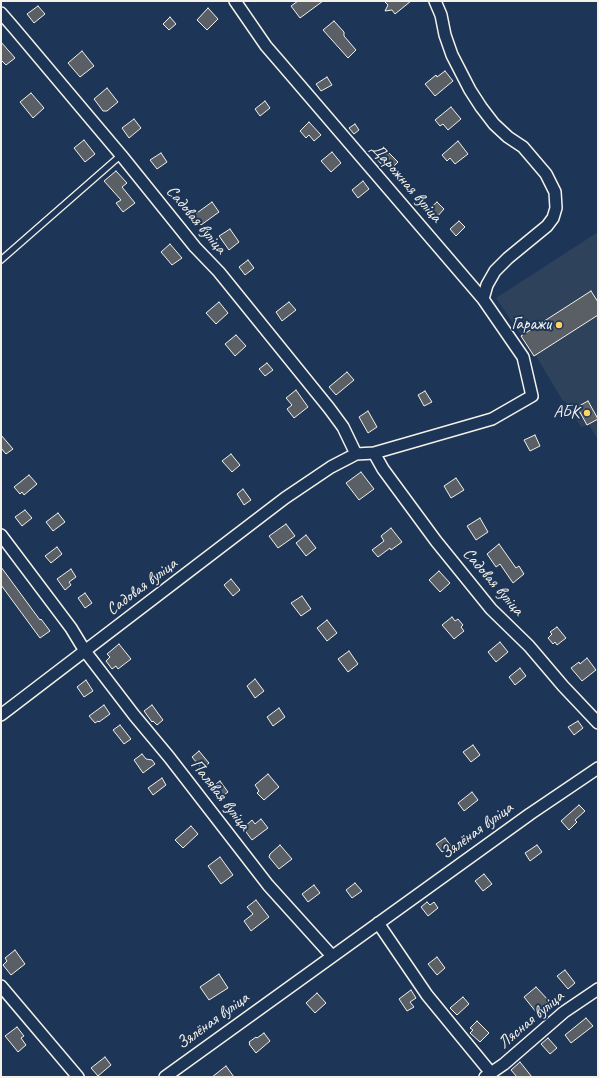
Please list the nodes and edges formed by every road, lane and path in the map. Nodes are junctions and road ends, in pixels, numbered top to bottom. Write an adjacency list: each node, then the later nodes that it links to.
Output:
1 (235, 1): 6 (street, Дарожная вуліца)
2 (435, 1): 6 (street)
3 (1, 13): 4 (street, Садовая вуліца)
4 (121, 154): 5 (lane); 9 (street, Садовая вуліца)
5 (1, 260)
6 (483, 299): 7 (street, Дарожная вуліца)
7 (532, 396): 8 (street, Садовая вуліца)
8 (374, 453): 9 (street, Садовая вуліца); 13 (street, Садовая вуліца)
9 (356, 454): 11 (street, Садовая вуліца)
10 (1, 535): 11 (street, Палявая вуліца)
11 (85, 651): 12 (street); 16 (street, Палявая вуліца)
12 (1, 715)
13 (598, 723)
14 (598, 768): 15 (street, Зялёная вуліца)
15 (378, 923): 16 (street, Зялёная вуліца); 19 (street)
16 (332, 956): 21 (street, Зялёная вуліца)
17 (1, 986): 20 (street)
18 (598, 989): 19 (street, Лясная вуліца)
19 (488, 1075)
20 (78, 1077)
21 (165, 1077)

